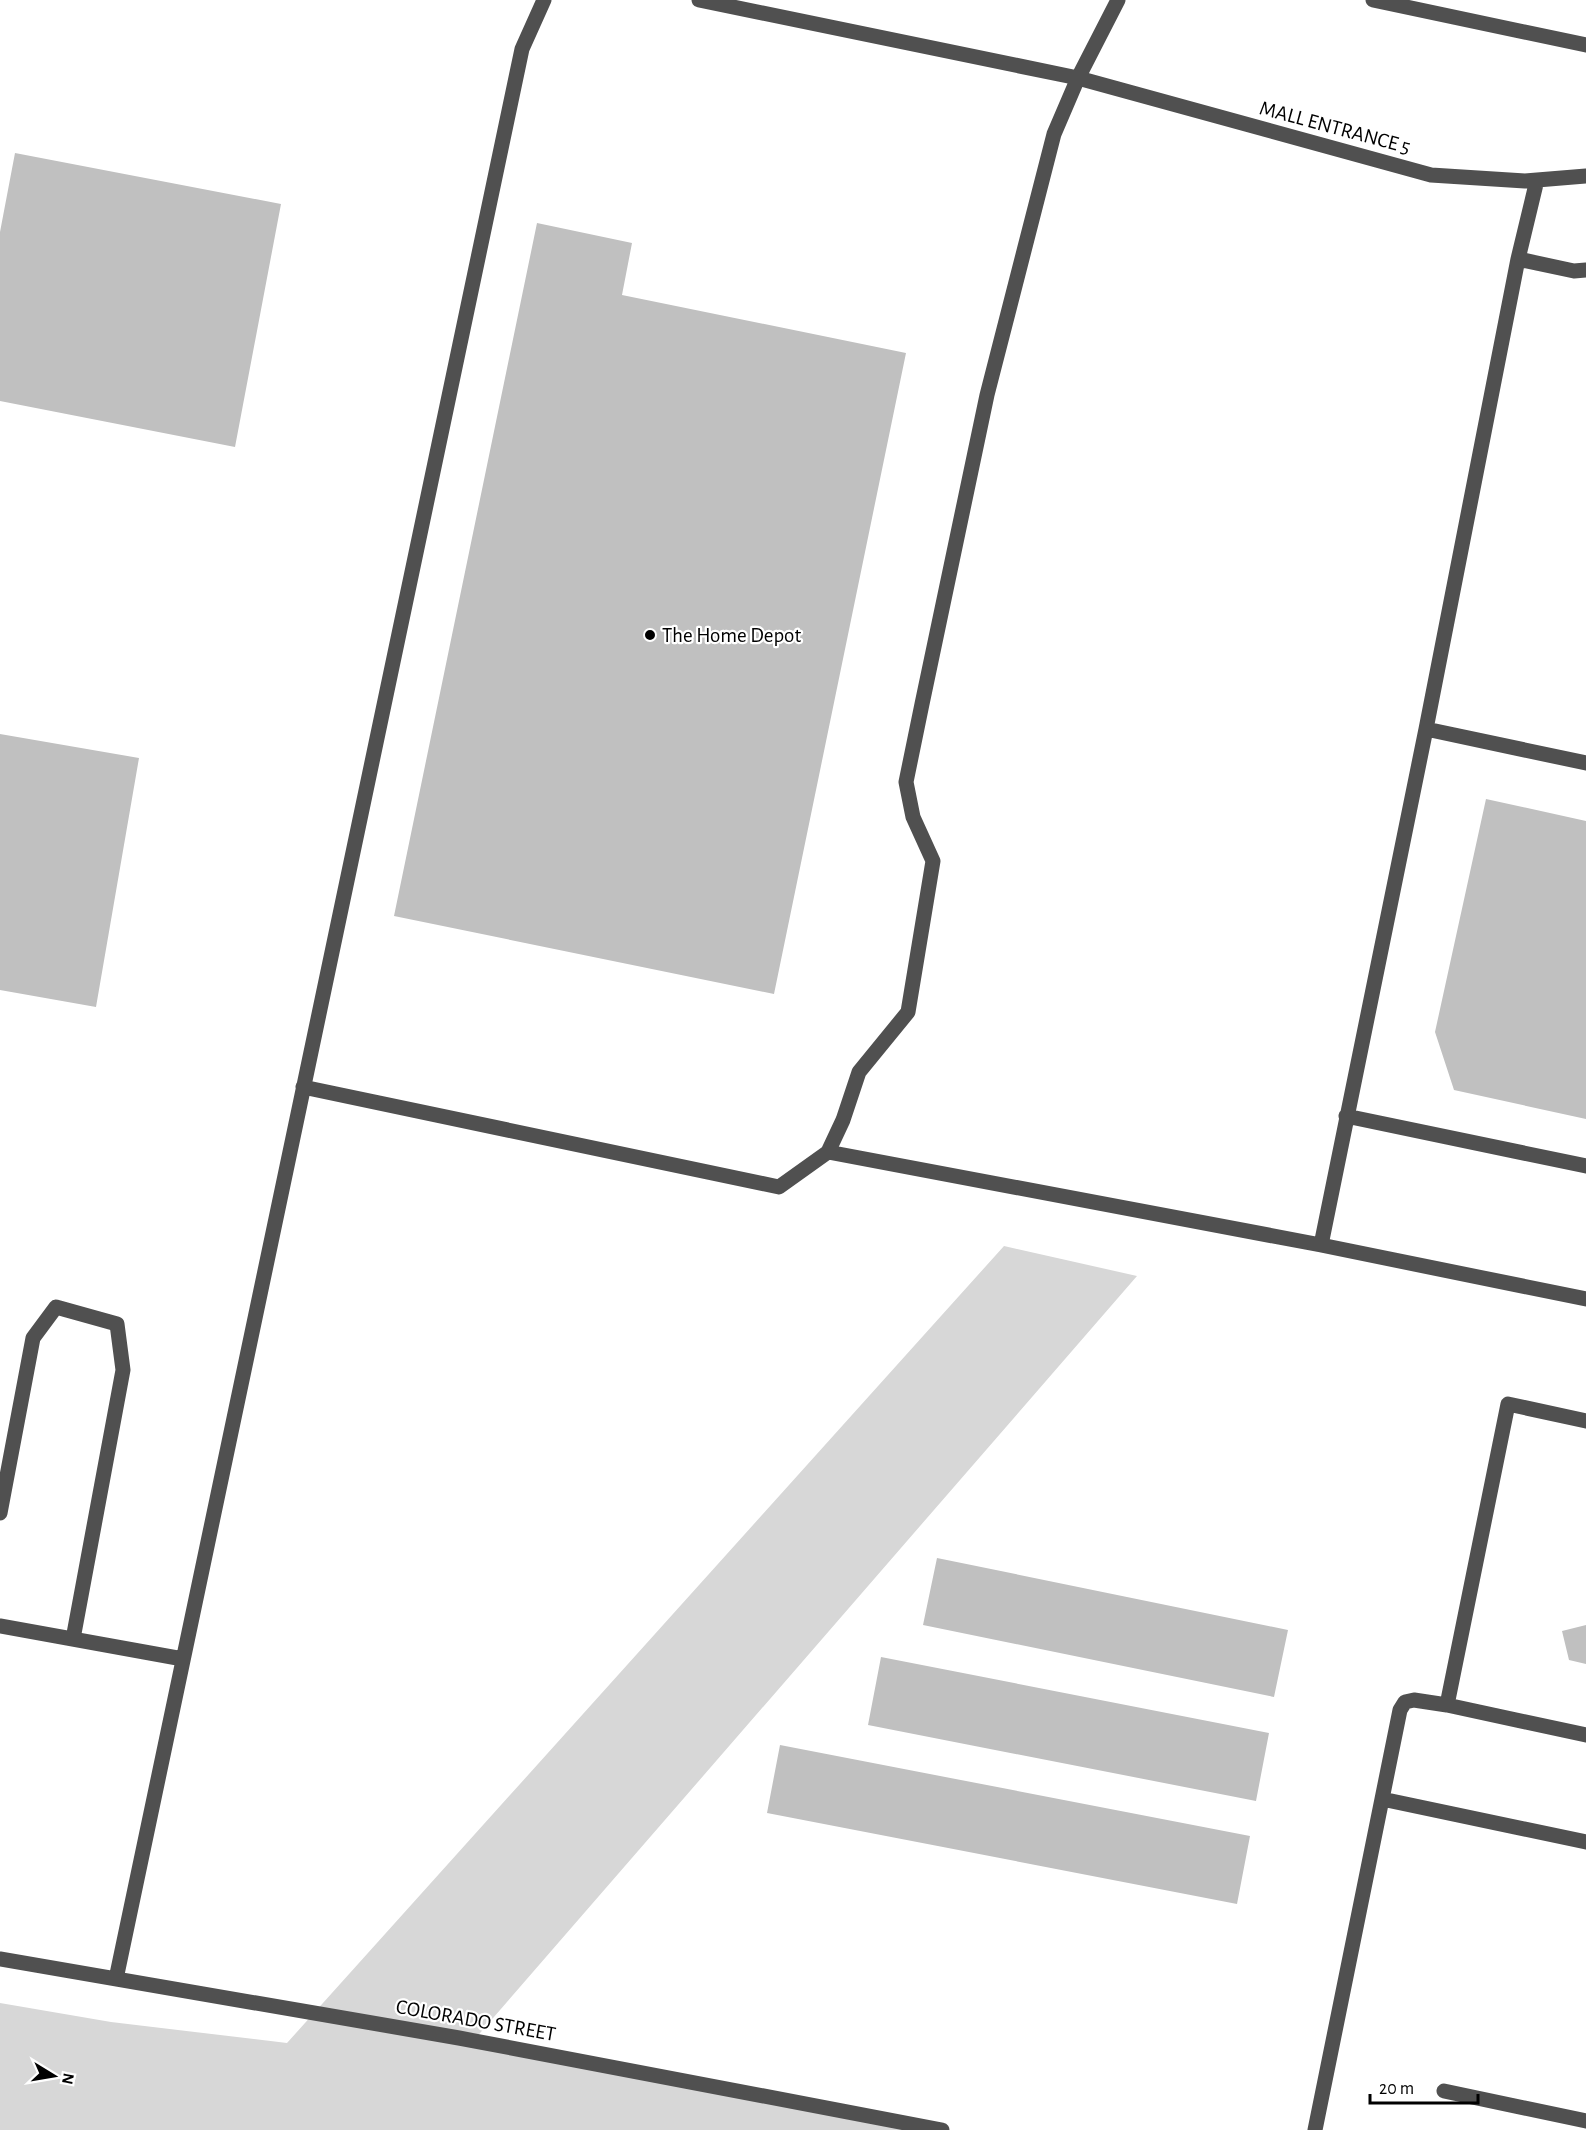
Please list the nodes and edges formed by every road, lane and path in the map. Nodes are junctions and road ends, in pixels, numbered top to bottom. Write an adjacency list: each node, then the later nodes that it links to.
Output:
1 (544, 0): 13 (street)
2 (699, 0): 6 (street, MALL ENTRANCE 5)
3 (1118, 0): 6 (street)
4 (1373, 0): 5 (street)
5 (1586, 45)
6 (1078, 78): 8 (street, MALL ENTRANCE 5); 15 (street)
7 (1586, 176): 8 (street, MALL ENTRANCE 5)
8 (1537, 180): 9 (street)
9 (1518, 259): 10 (street); 11 (street)
10 (1586, 270)
11 (1426, 729): 12 (street); 14 (street)
12 (1586, 763)
13 (303, 1087): 15 (street); 23 (street)
14 (1346, 1116): 16 (street); 17 (street)
15 (828, 1152): 17 (street)
16 (1586, 1166)
17 (1320, 1245): 18 (street)
18 (1586, 1299)
19 (1586, 1421): 24 (street)
20 (0, 1512): 22 (street)
21 (0, 1626): 22 (street)
22 (73, 1639): 23 (street)
23 (183, 1659): 29 (street)
24 (1447, 1705): 25 (street); 26 (street)
25 (1586, 1735)
26 (1382, 1798): 27 (street); 33 (street)
27 (1586, 1842)
28 (0, 1959): 29 (street, COLORADO STREET)
29 (116, 1979): 32 (street, COLORADO STREET)
30 (1444, 2091): 31 (street)
31 (1586, 2121)
32 (942, 2130)
33 (1315, 2130)

